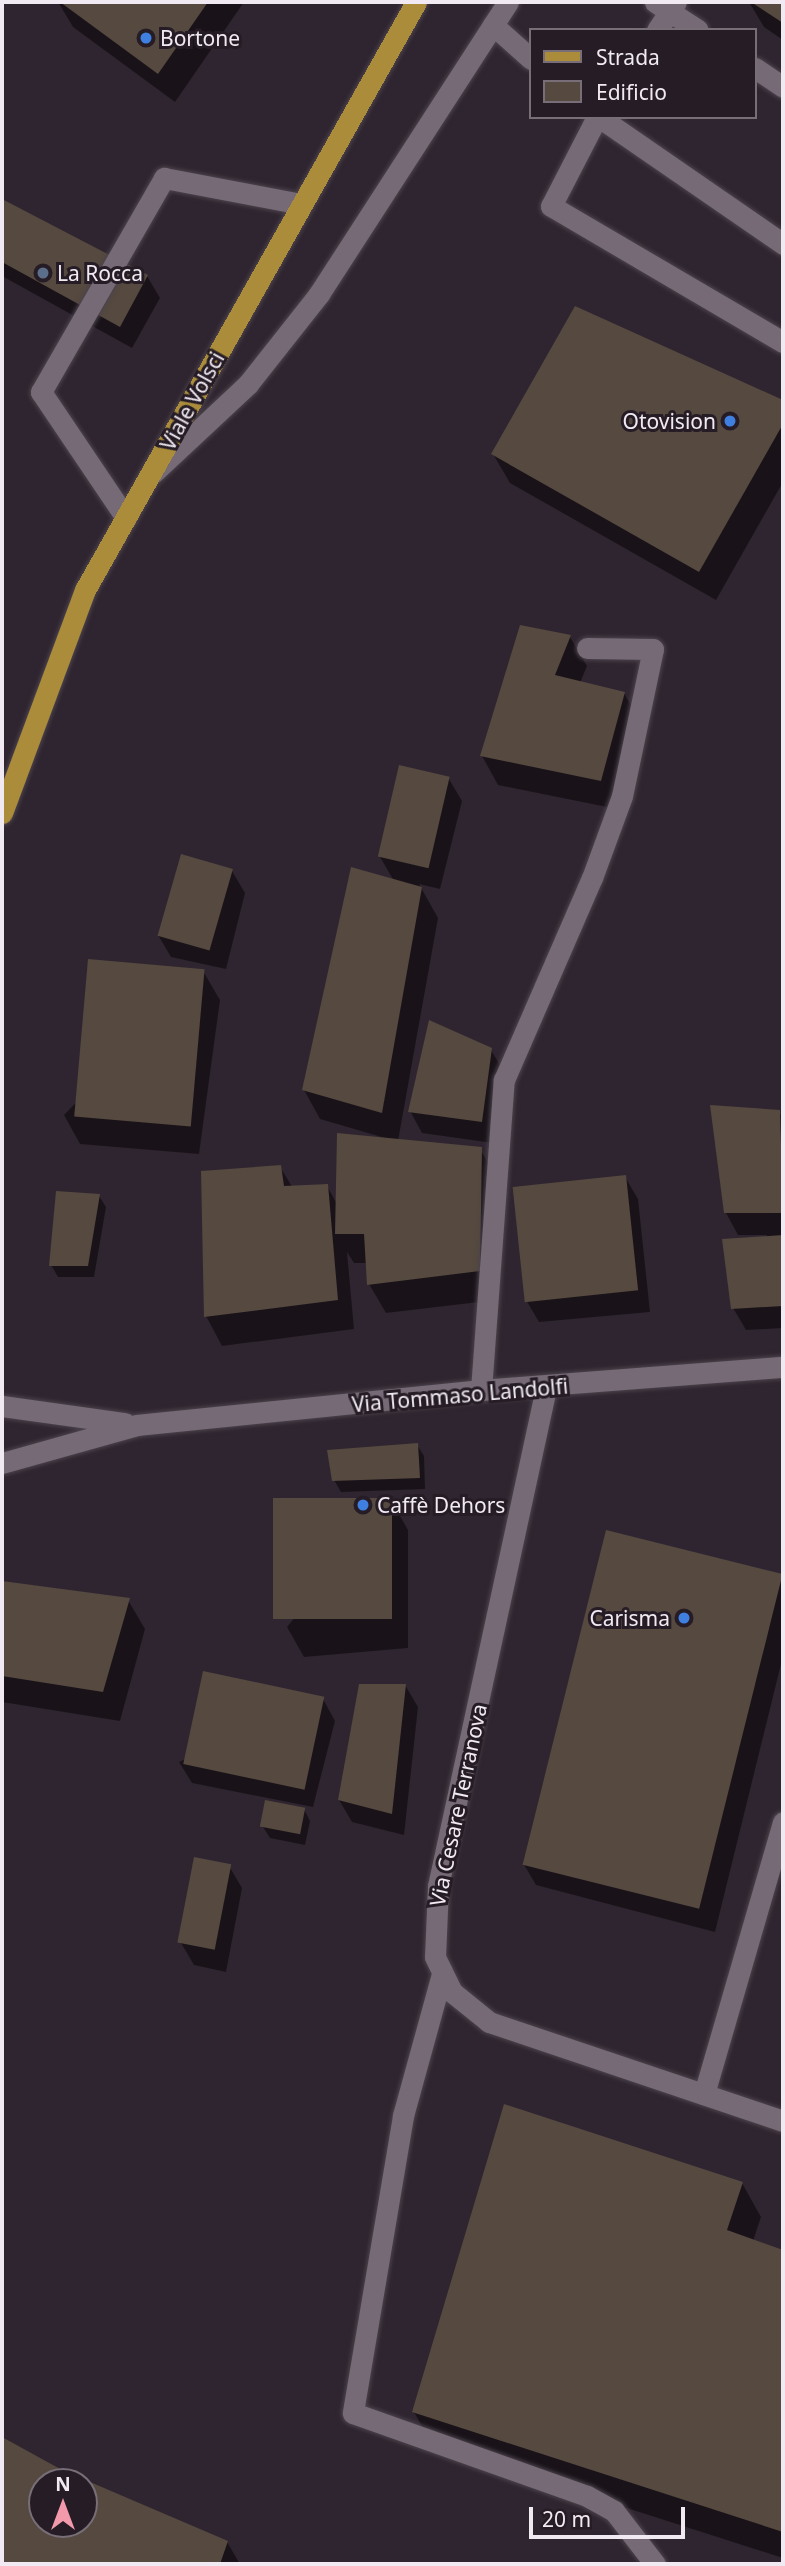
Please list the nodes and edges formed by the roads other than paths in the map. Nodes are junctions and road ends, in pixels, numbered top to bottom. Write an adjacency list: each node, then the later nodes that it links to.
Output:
1 (415, 2): 12 (main road, Viale Volsci)
2 (508, 2): 4 (street)
3 (667, 5): 5 (street); 6 (street)
4 (493, 25): 7 (street); 15 (street)
5 (658, 28)
6 (696, 28)
7 (530, 58)
8 (757, 69): 9 (street)
9 (783, 87)
10 (597, 119): 14 (street)
11 (601, 119): 13 (street)
12 (302, 204): 15 (main road, Viale Volsci); 16 (street)
13 (783, 244)
14 (783, 342)
15 (149, 476): 16 (main road, Viale Volsci)
16 (126, 518): 18 (main road, Viale Volsci)
17 (587, 648): 21 (street)
18 (2, 813)
19 (783, 1367): 20 (street, Via Tommaso Landolfi)
20 (546, 1388): 21 (street, Via Tommaso Landolfi); 26 (street, Via Cesare Terranova)
21 (481, 1390): 23 (street, Via Tommaso Landolfi)
22 (2, 1406): 23 (street, Via Tommaso Landolfi)
23 (137, 1425): 24 (street, Via Tommaso Landolfi)
24 (2, 1462)
25 (783, 1822): 27 (street)
26 (442, 1974): 27 (street, Via Cesare Terranova); 29 (street)
27 (704, 2094): 28 (street, Via Cesare Terranova)
28 (783, 2121)
29 (655, 2564)

